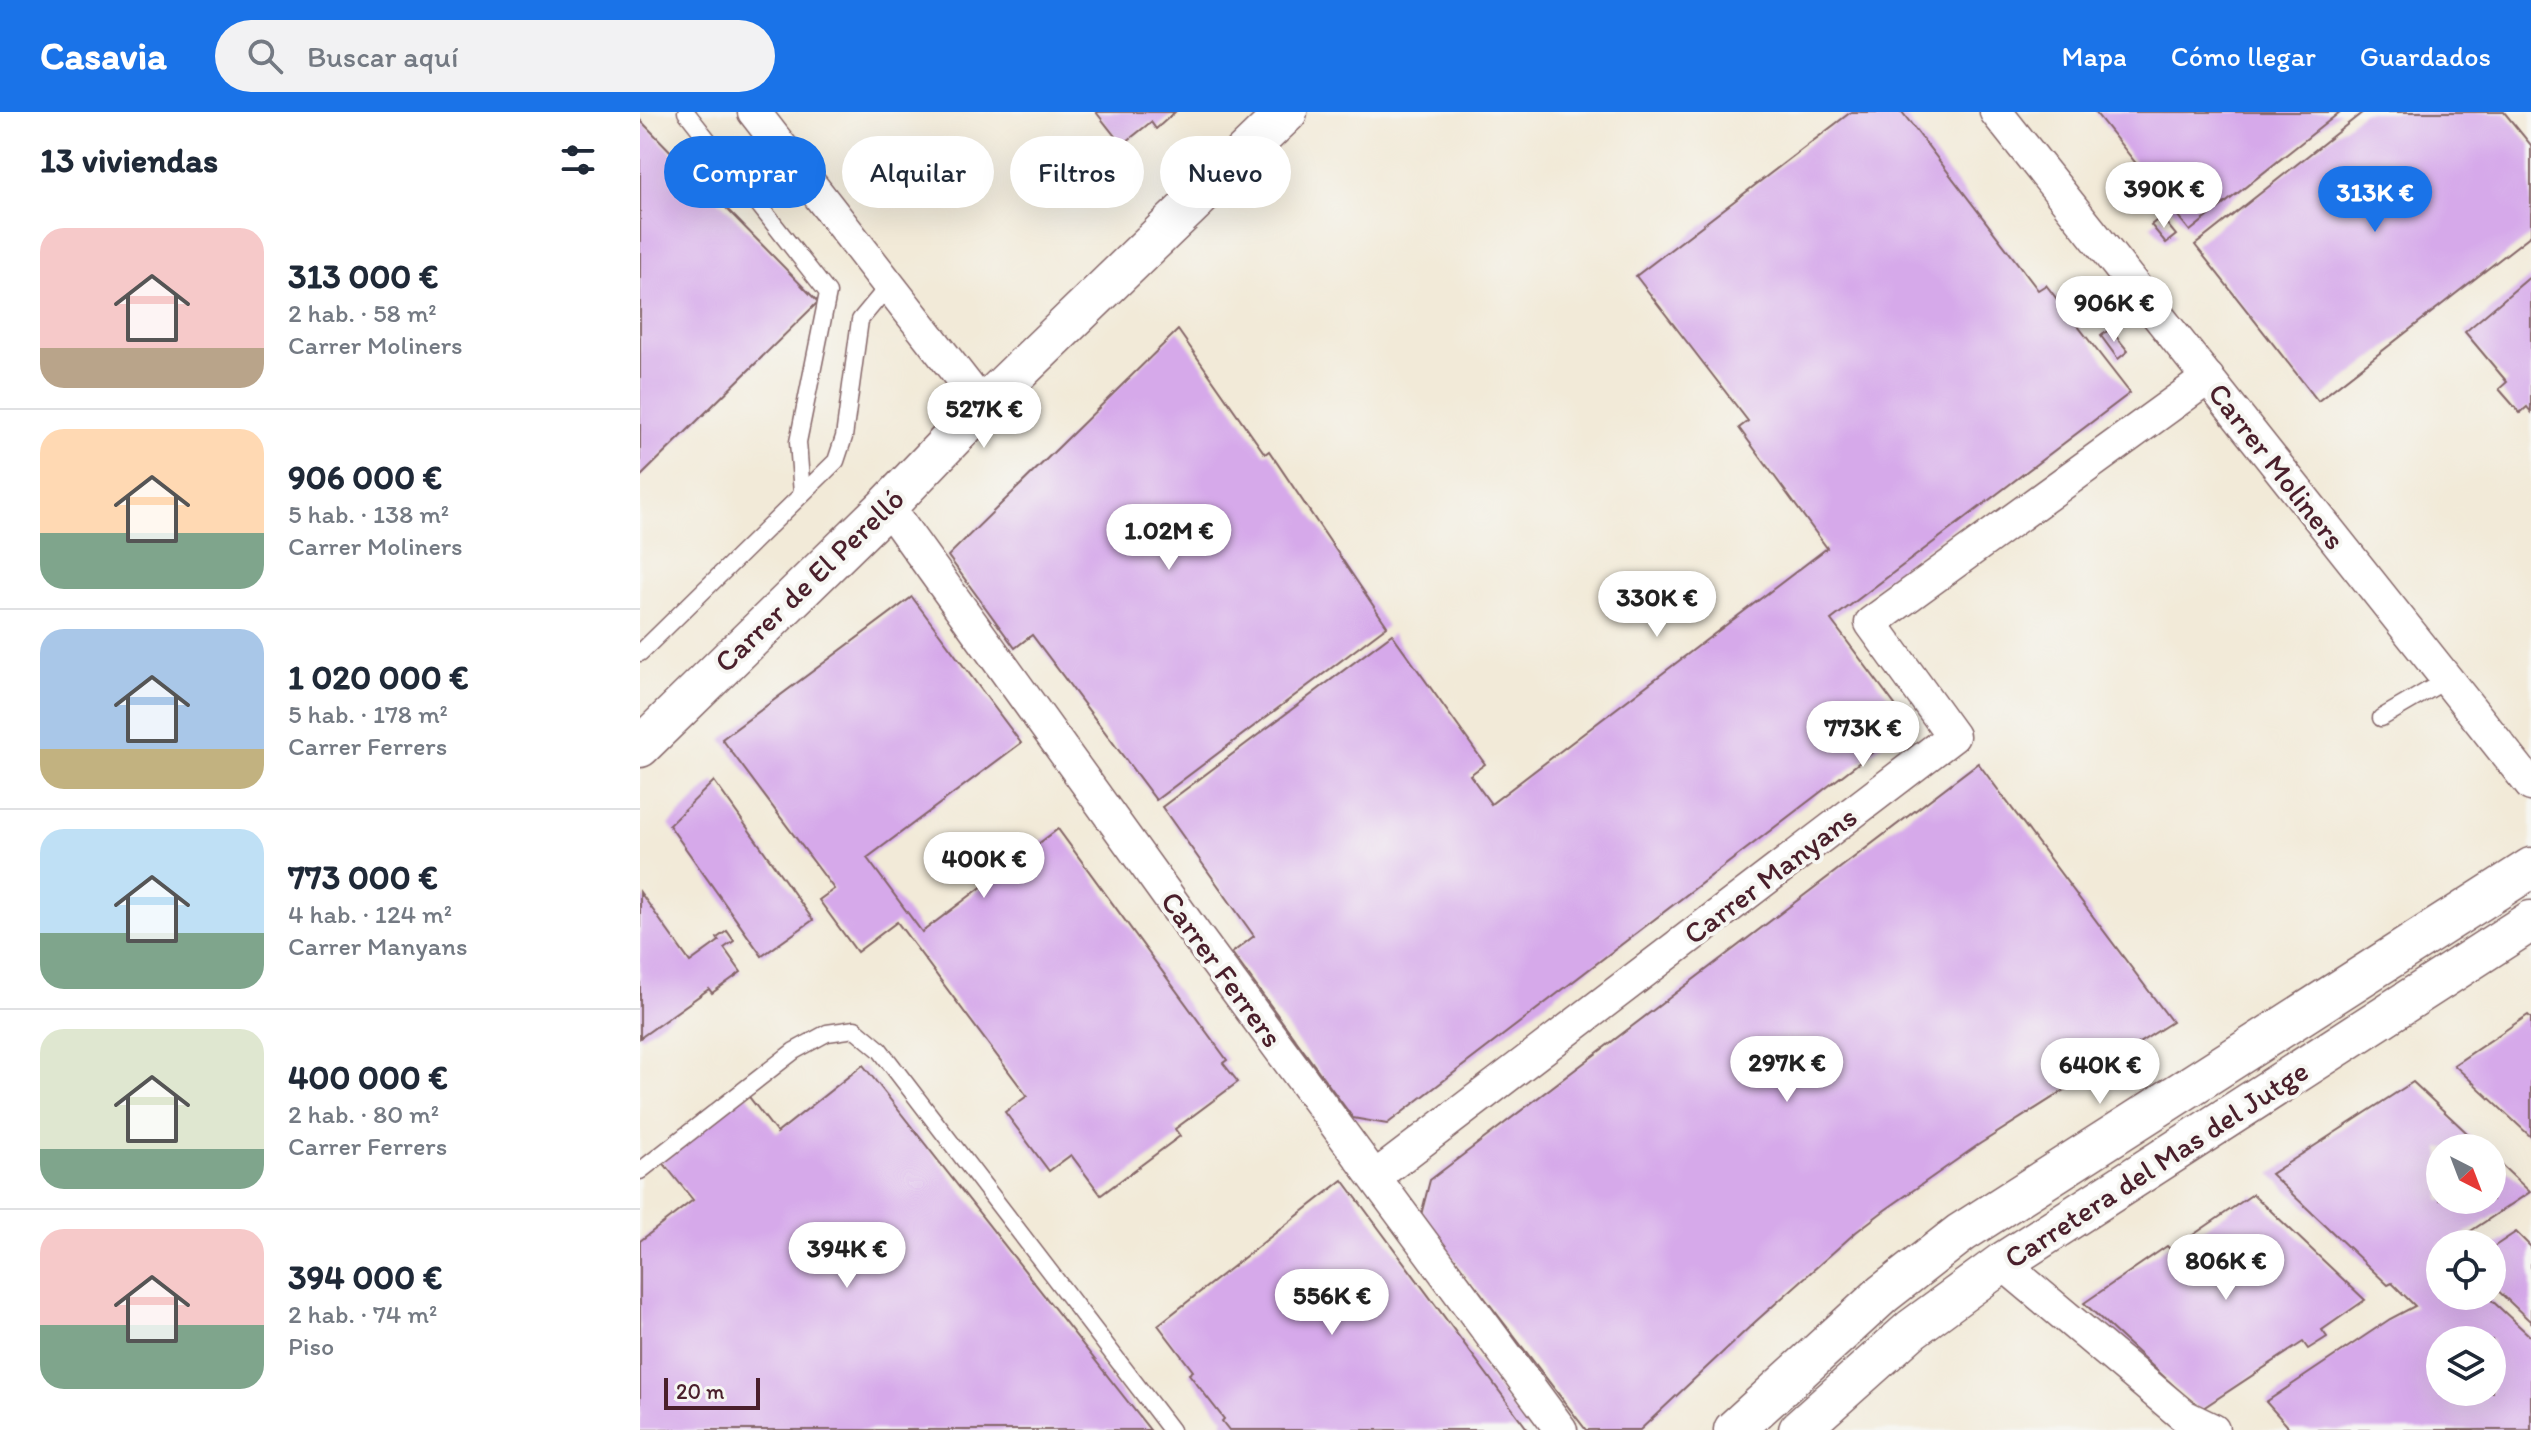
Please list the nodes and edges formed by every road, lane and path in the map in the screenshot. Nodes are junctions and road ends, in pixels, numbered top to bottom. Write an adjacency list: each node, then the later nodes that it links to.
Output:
1 (686, 112): 8 (lane)
2 (754, 112): 5 (street)
3 (1287, 112): 7 (street, Carrer de El Perelló)
4 (1996, 112): 6 (street, Carrer Moliners)
5 (889, 285): 7 (street); 8 (lane)
6 (2208, 378): 11 (street, Carrer Moliners); 19 (street, Carrer Manyans)
7 (983, 406): 9 (street, Carrer de El Perelló)
8 (802, 494): 10 (lane)
9 (887, 506): 13 (street, Carrer de El Perelló); 19 (street, Carrer Ferrers)
10 (640, 653)
11 (2446, 680): 12 (lane); 14 (street, Carrer Moliners)
12 (2381, 718)
13 (640, 747)
14 (2530, 790)
15 (2531, 843): 16 (street)
16 (2523, 874): 23 (street, Carretera del Mas del Jutge)
17 (2531, 921): 20 (street, Carretera del Mas del Jutge)
18 (640, 1171): 21 (lane)
19 (1375, 1177): 22 (street, Carrer Ferrers)
20 (2002, 1263): 24 (street, Carretera del Mas del Jutge); 25 (street)
21 (1171, 1430)
22 (1561, 1430)
23 (1734, 1430)
24 (1799, 1430)
25 (2213, 1430)

